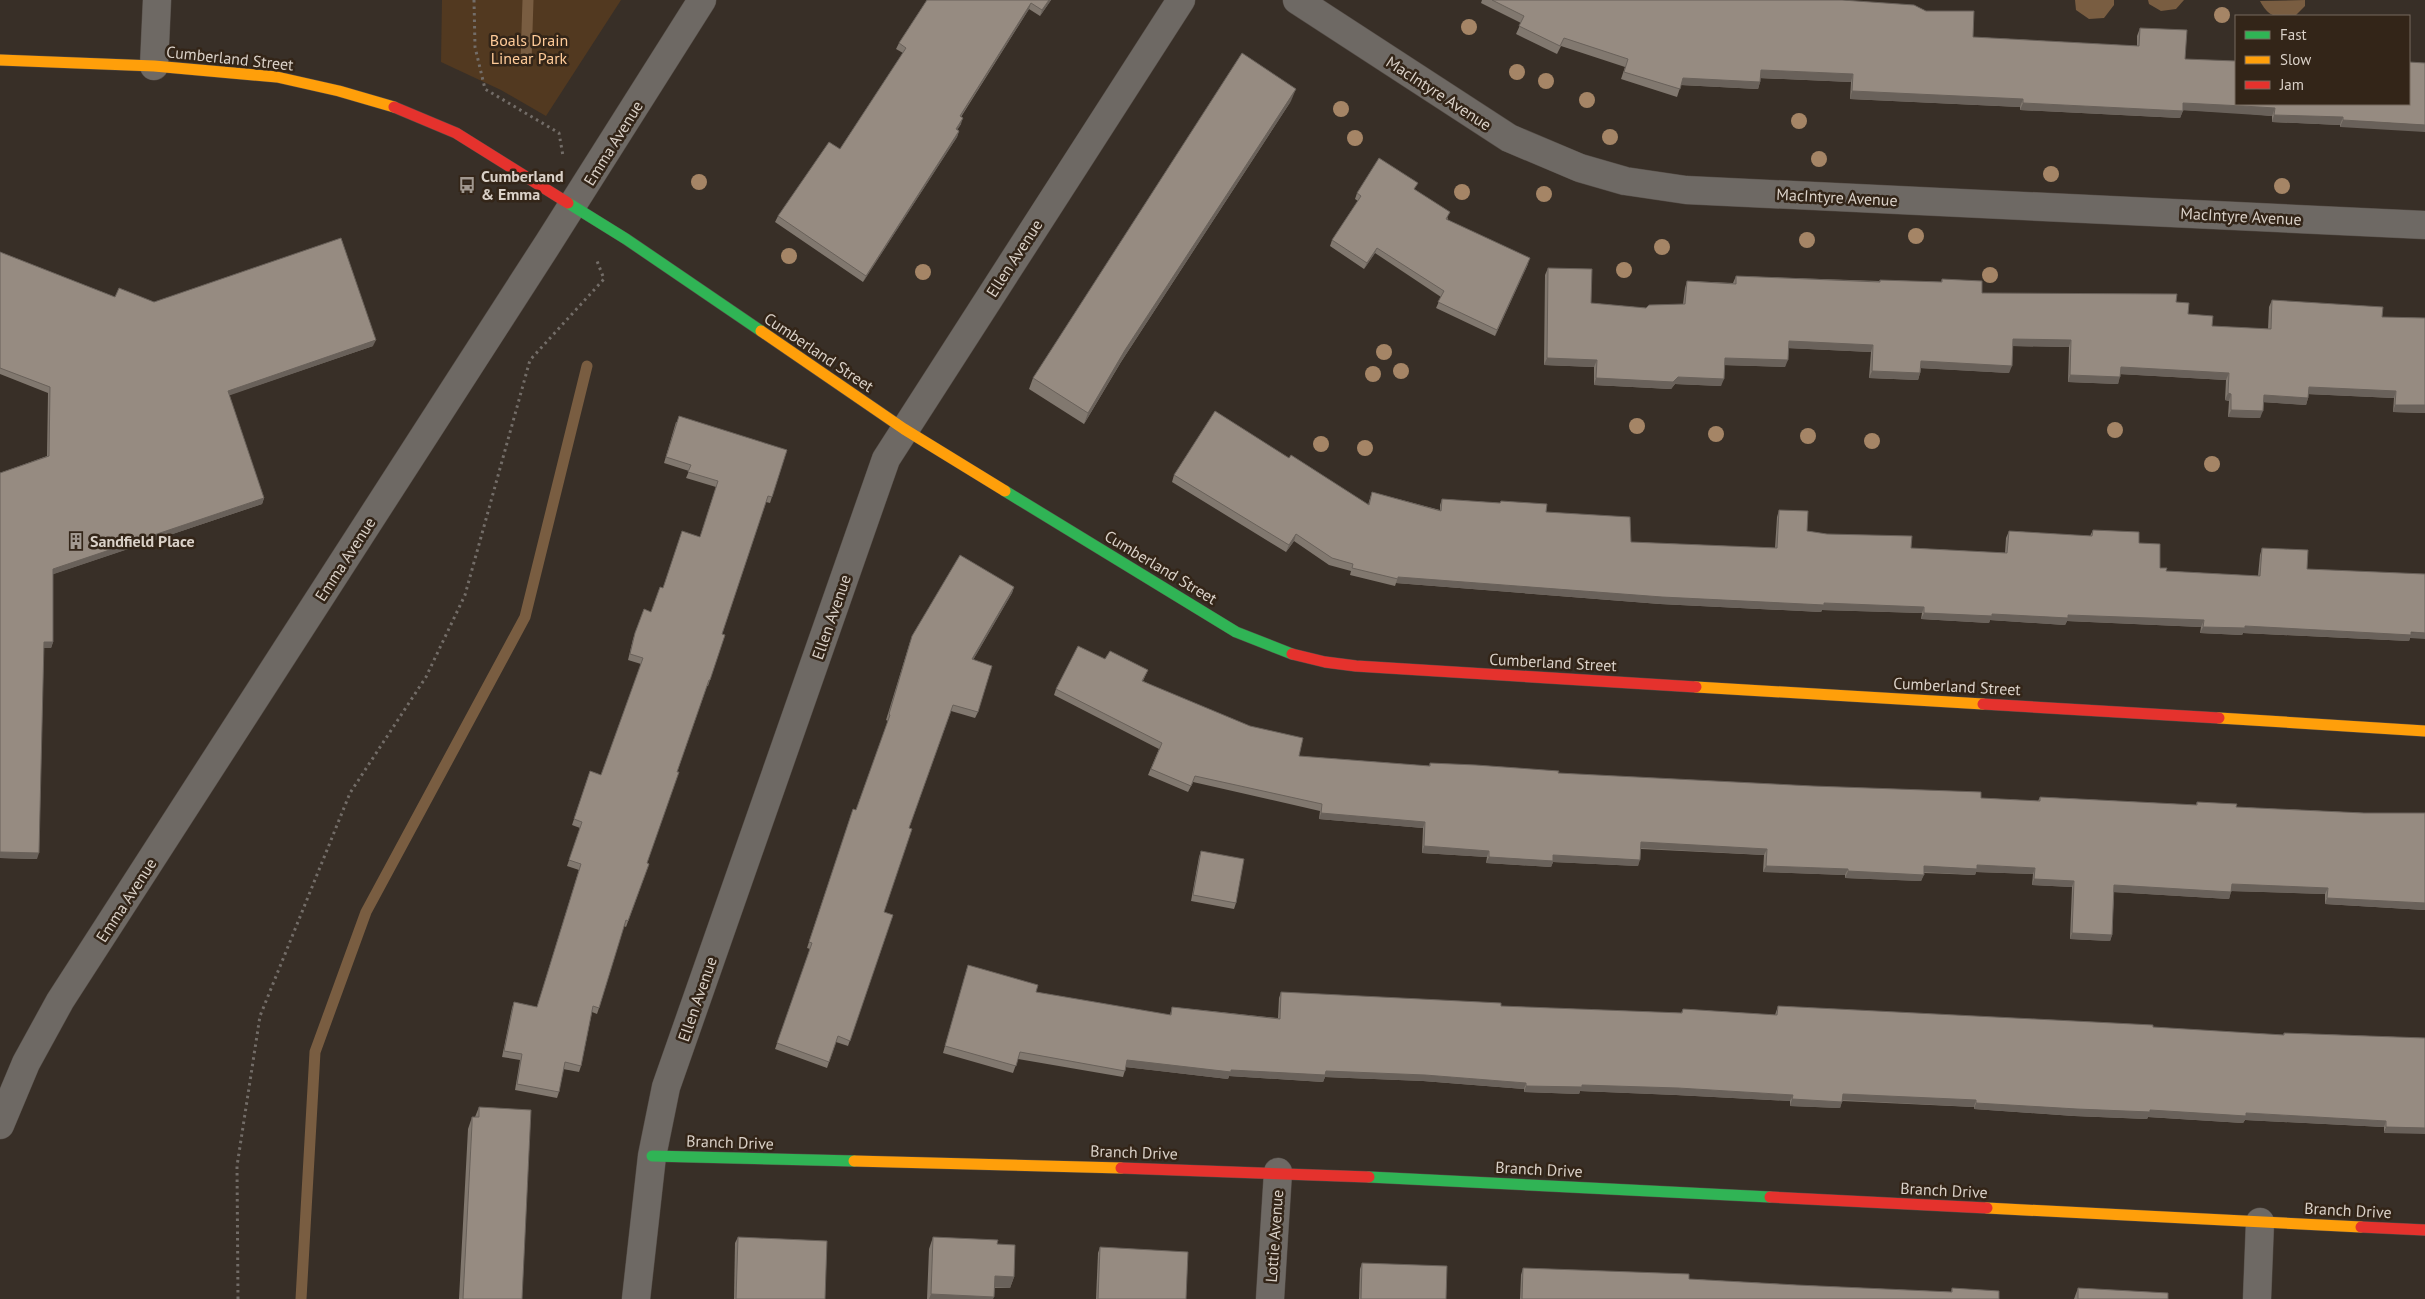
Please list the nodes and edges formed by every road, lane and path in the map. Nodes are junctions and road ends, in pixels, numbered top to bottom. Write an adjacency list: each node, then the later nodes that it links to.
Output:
1 (157, 0): 7 (street)
2 (474, 0): 8 (path)
3 (702, 0): 8 (street, Emma Avenue)
4 (1181, 0): 11 (street, Ellen Avenue)
5 (1297, 0): 9 (street, MacIntyre Avenue)
6 (0, 60): 7 (street, Cumberland Street)
7 (154, 66): 8 (street, Cumberland Street)
8 (573, 205): 11 (street, Cumberland Street); 13 (street, Emma Avenue)
9 (2425, 226)
10 (594, 254): 18 (path)
11 (904, 429): 12 (street, Cumberland Street); 14 (street, Ellen Avenue)
12 (2425, 731)
13 (0, 1125)
14 (652, 1156): 15 (street, Branch Drive); 19 (street, Ellen Avenue)
15 (1278, 1172): 16 (street, Branch Drive); 20 (street, Lottie Avenue)
16 (2260, 1222): 17 (street, Branch Drive); 21 (street)
17 (2425, 1230)
18 (238, 1299)
19 (636, 1299)
20 (1270, 1299)
21 (2257, 1299)

